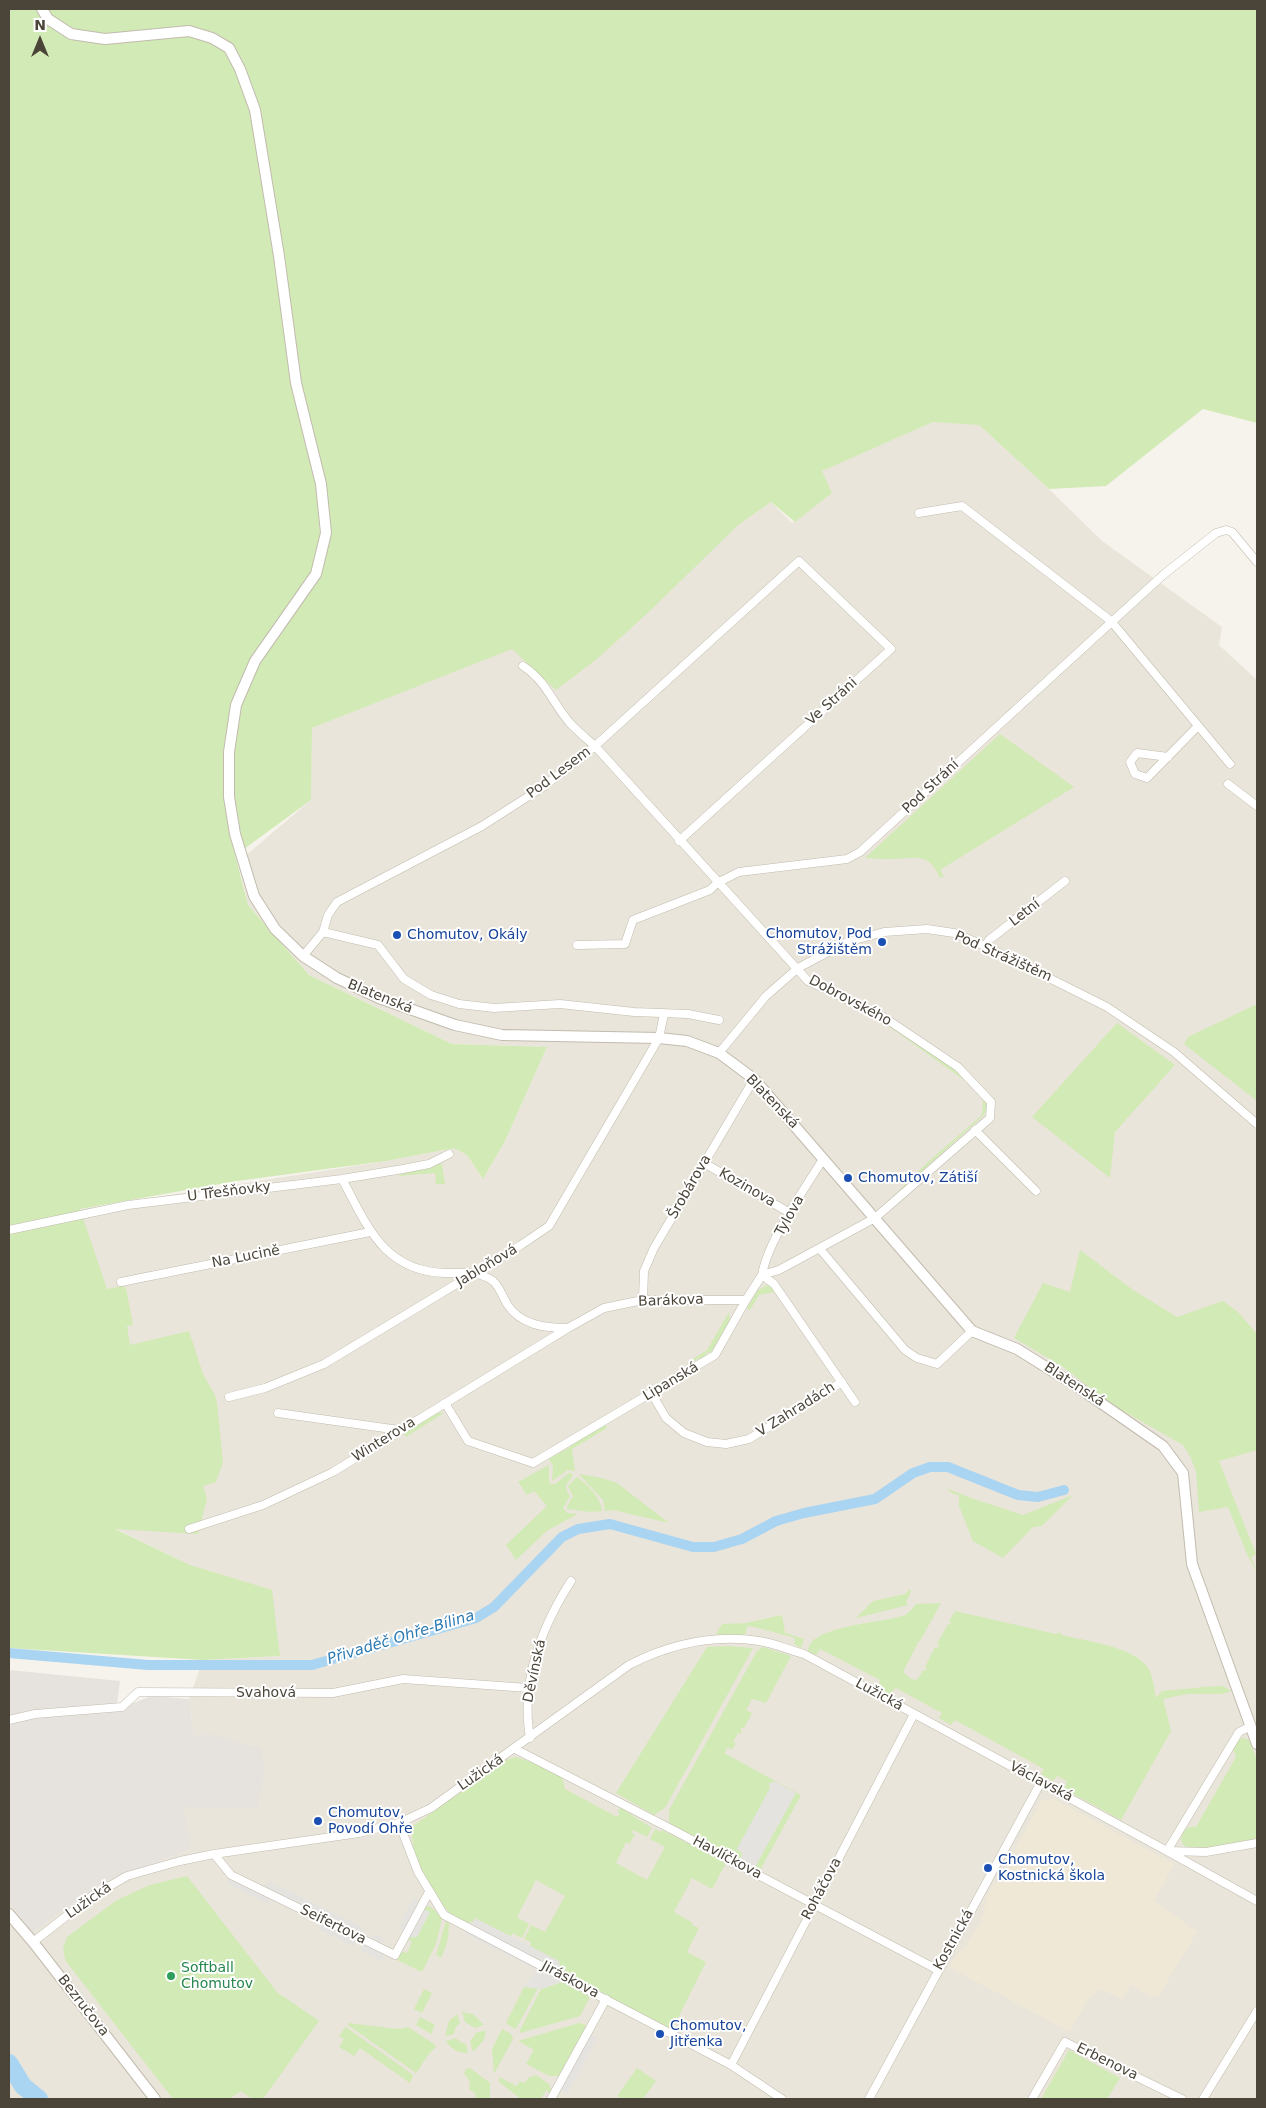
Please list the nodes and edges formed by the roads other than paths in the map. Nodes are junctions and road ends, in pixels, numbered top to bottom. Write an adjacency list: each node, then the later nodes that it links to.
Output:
1 (42, 9): 21 (street, Blatenská)
2 (919, 513): 7 (street)
3 (1257, 547): 4 (street)
4 (1250, 554): 6 (street, Pod Strání); 7 (street, Pod Strání)
5 (799, 561): 10 (street, Pod Lesem); 15 (street, Ve Stráni)
6 (1257, 562)
7 (1112, 621): 9 (street); 17 (street, Pod Strání)
8 (523, 666): 10 (street, Dobrovského)
9 (1198, 726): 11 (street); 12 (street)
10 (595, 746): 15 (street, Dobrovského); 18 (street, Pod Lesem)
11 (1168, 757): 11 (street)
12 (1230, 764)
13 (1228, 784): 14 (street)
14 (1257, 806)
15 (679, 841): 17 (street, Dobrovského)
16 (1065, 881): 20 (street, Letní)
17 (717, 883): 19 (street); 22 (street, Dobrovského)
18 (323, 932): 21 (street, Pod Lesem); 23 (street)
19 (577, 944)
20 (985, 946): 22 (street, Pod Strážištěm); 28 (street, Pod Strážištěm)
21 (304, 956): 25 (street, Blatenská)
22 (798, 968): 26 (street, Pod Strážištěm); 29 (street, Dobrovského)
23 (664, 1014): 24 (street); 25 (street, Jabloňová)
24 (719, 1020)
25 (659, 1038): 26 (street, Blatenská); 40 (street, Jabloňová)
26 (719, 1054): 27 (street, Blatenská)
27 (754, 1079): 31 (street, Blatenská); 32 (street, Šrobárova)
28 (1257, 1124)
29 (975, 1130): 34 (street); 36 (street, Dobrovského)
30 (448, 1154): 33 (street, U Třešňovky)
31 (823, 1159): 35 (street, Tylova); 36 (street, Blatenská)
32 (704, 1163): 35 (street, Kozinova); 43 (street, Šrobárova)
33 (342, 1178): 37 (street, U Třešňovky); 38 (street, Barákova)
34 (1036, 1191)
35 (790, 1213): 41 (street, Tylova)
36 (875, 1218): 39 (street); 46 (street, Blatenská)
37 (9, 1230)
38 (370, 1232): 40 (street, Barákova); 42 (street, Na Lucině)
39 (820, 1249): 41 (street); 46 (street)
40 (476, 1273): 45 (street, Barákova); 49 (street, Jabloňová)
41 (762, 1275): 44 (street, Lipanská); 47 (street, V Zahradách)
42 (121, 1282)
43 (643, 1300): 44 (street, Barákova); 45 (street, Barákova)
44 (746, 1300): 48 (street, Lipanská)
45 (568, 1328): 51 (street, Winterova)
46 (972, 1331): 59 (street, Blatenská)
47 (842, 1382): 48 (street, V Zahradách); 50 (street, V Zahradách)
48 (652, 1394): 51 (street, Lipanská)
49 (229, 1397)
50 (855, 1402)
51 (445, 1403): 53 (street, Winterova)
52 (278, 1413): 53 (street)
53 (399, 1430): 54 (street, Winterova)
54 (190, 1529)
55 (571, 1580): 56 (street, Děvínská)
56 (528, 1688): 58 (street, Svahová); 60 (street, Děvínská)
57 (914, 1714): 60 (street, Lužická); 63 (street, Václavská); 70 (street, Roháčova)
58 (9, 1720)
59 (1251, 1726): 61 (street, Blatenská); 66 (street)
60 (530, 1738): 62 (street, Lužická)
61 (1257, 1744)
62 (515, 1749): 64 (street, Lužická); 70 (street, Havlíčkova)
63 (1041, 1782): 66 (street, Václavská); 73 (street, Kostnická)
64 (399, 1823): 67 (street, Lužická); 68 (street, Jiráskova)
65 (1257, 1843): 66 (street, Václavská)
66 (1167, 1851): 69 (street, Václavská)
67 (214, 1854): 68 (street, Seifertova); 72 (street, Lužická)
68 (429, 1892): 74 (street, Jiráskova)
69 (1257, 1901)
70 (814, 1904): 73 (street, Havlíčkova); 76 (street, Roháčova)
71 (9, 1914): 72 (street, Bezručova)
72 (33, 1942): 77 (street, Bezručova)
73 (938, 1970): 80 (street, Kostnická)
74 (606, 2000): 76 (street, Jiráskova); 78 (street)
75 (1257, 2011): 83 (street)
76 (731, 2065): 79 (street, Jiráskova)
77 (155, 2099)
78 (551, 2099)
79 (782, 2099)
80 (869, 2099)
81 (1032, 2099): 82 (street, Erbenova)
82 (1182, 2099)
83 (1203, 2099)

